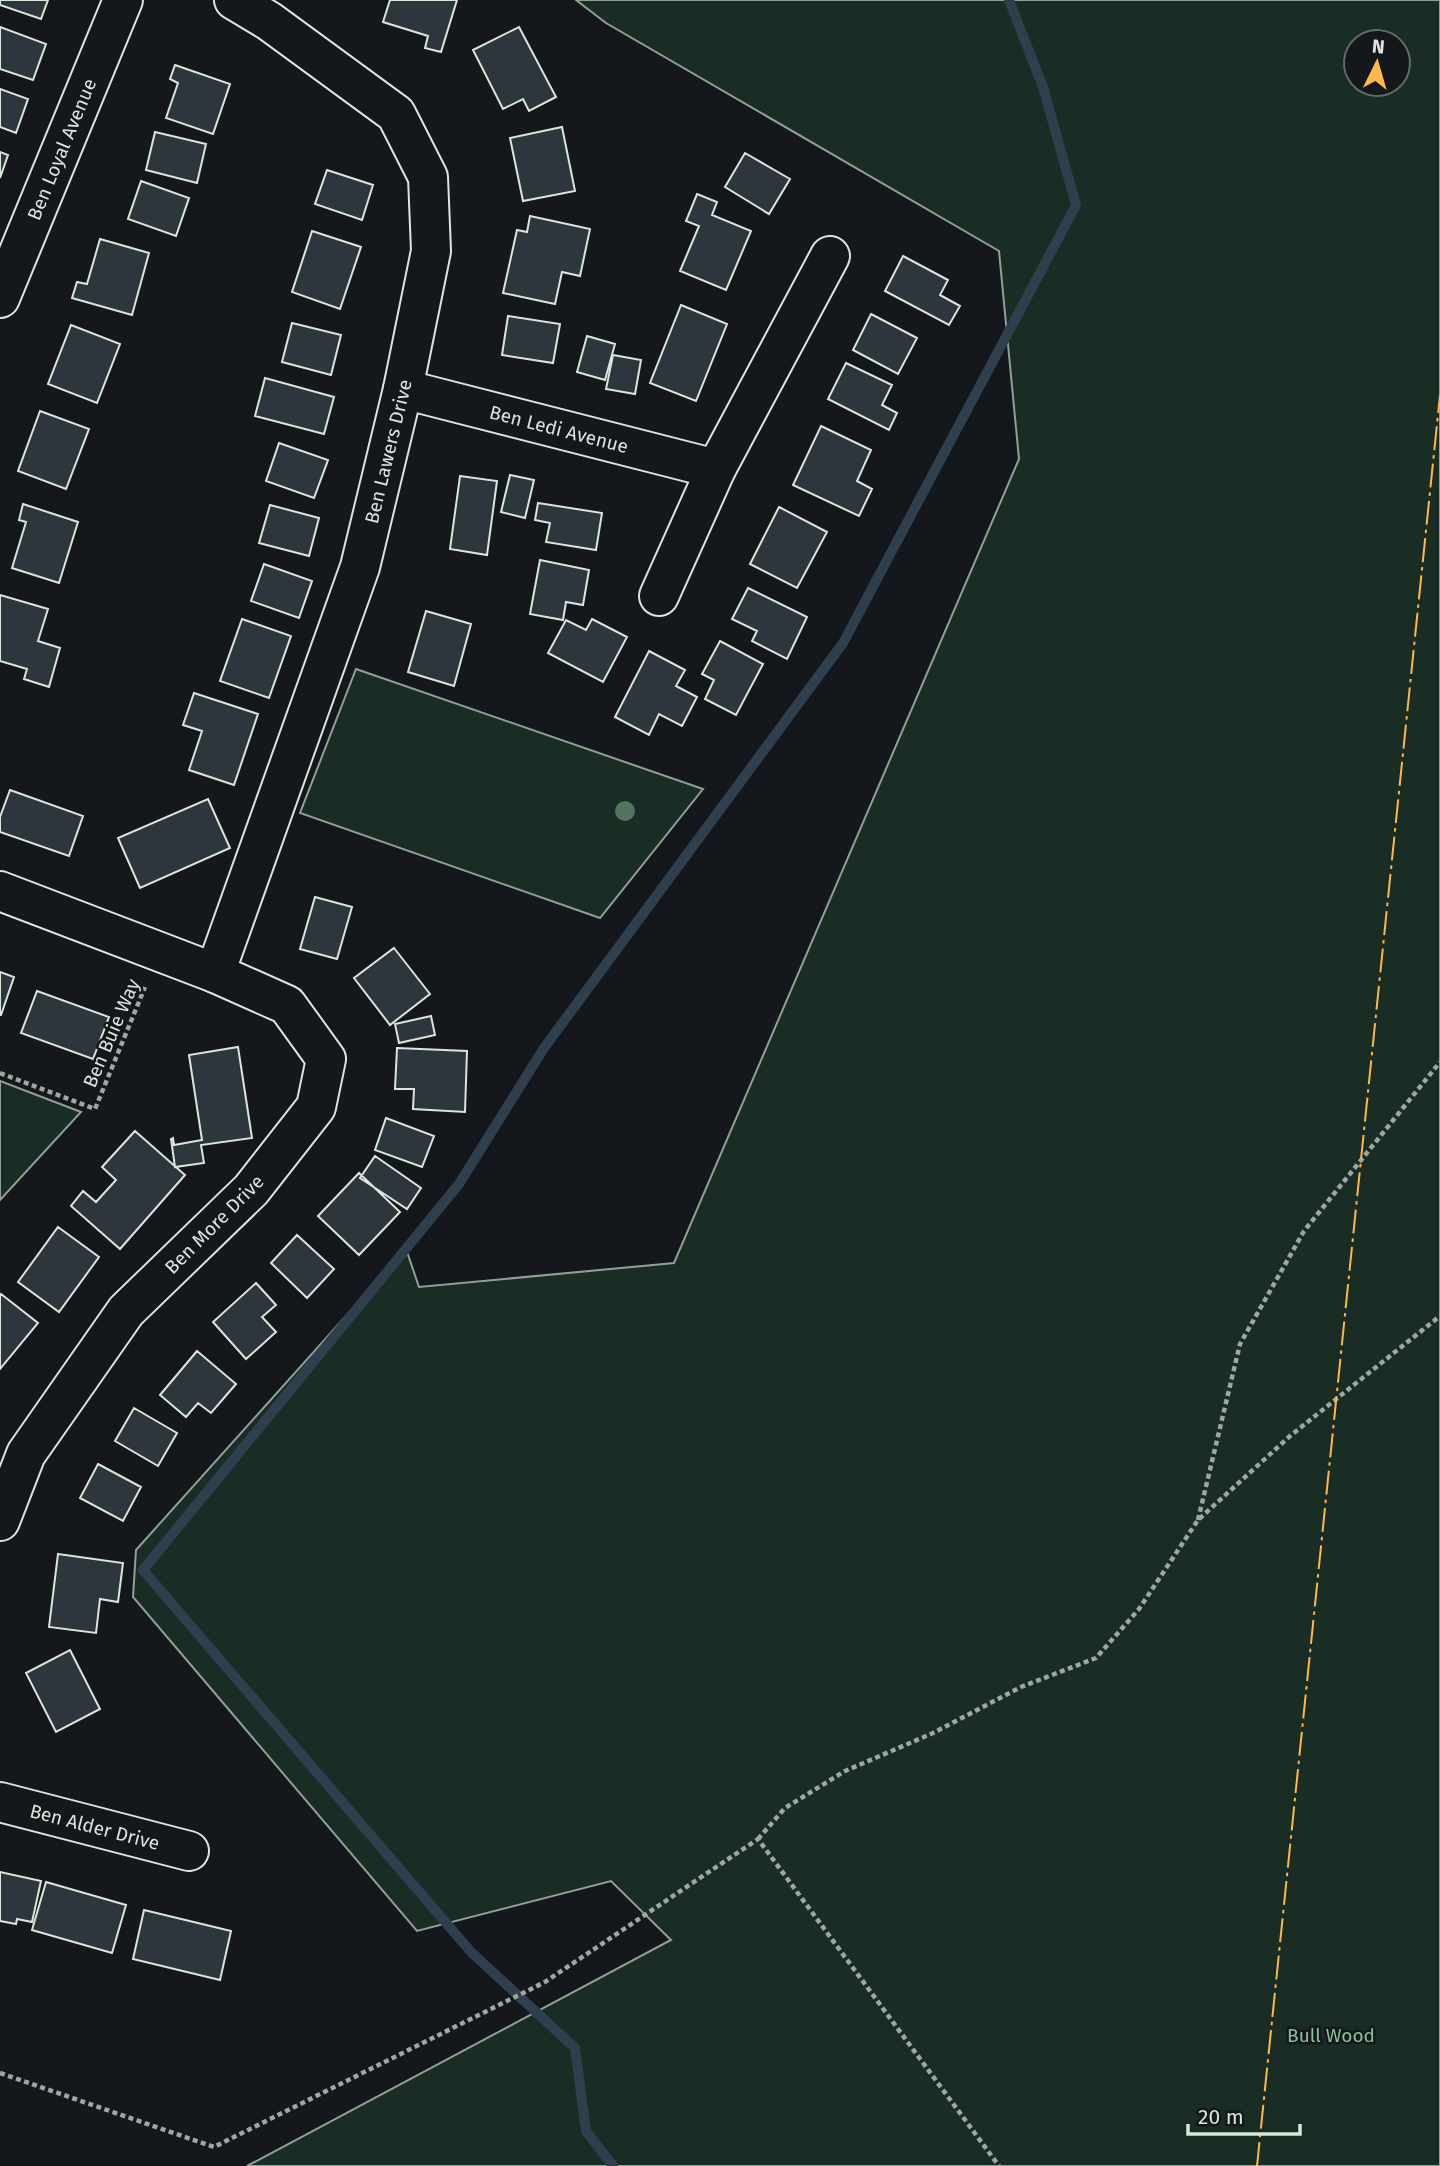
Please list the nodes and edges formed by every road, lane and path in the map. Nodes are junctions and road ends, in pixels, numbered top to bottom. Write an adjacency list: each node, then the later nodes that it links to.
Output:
1 (123, 0): 4 (street, Ben Loyal Avenue)
2 (234, 0): 5 (street, Ben Lawers Drive)
3 (830, 256): 6 (street)
4 (0, 298)
5 (403, 389): 6 (street, Ben Ledi Avenue); 10 (street, Ben Lawers Drive)
6 (716, 469): 7 (street)
7 (659, 596)
8 (0, 891): 9 (street, Ben More Drive)
9 (160, 952): 10 (street, Ben More Drive); 12 (path, Ben Buie Way)
10 (215, 974): 15 (street, Ben More Drive)
11 (1440, 1062): 14 (path)
12 (0, 1073)
13 (1440, 1316): 14 (path)
14 (1198, 1520): 17 (path)
15 (0, 1521)
16 (0, 1802): 18 (street, Ben Alder Drive)
17 (758, 1839): 19 (path); 20 (path)
18 (189, 1851)
19 (0, 2073)
20 (999, 2166)

